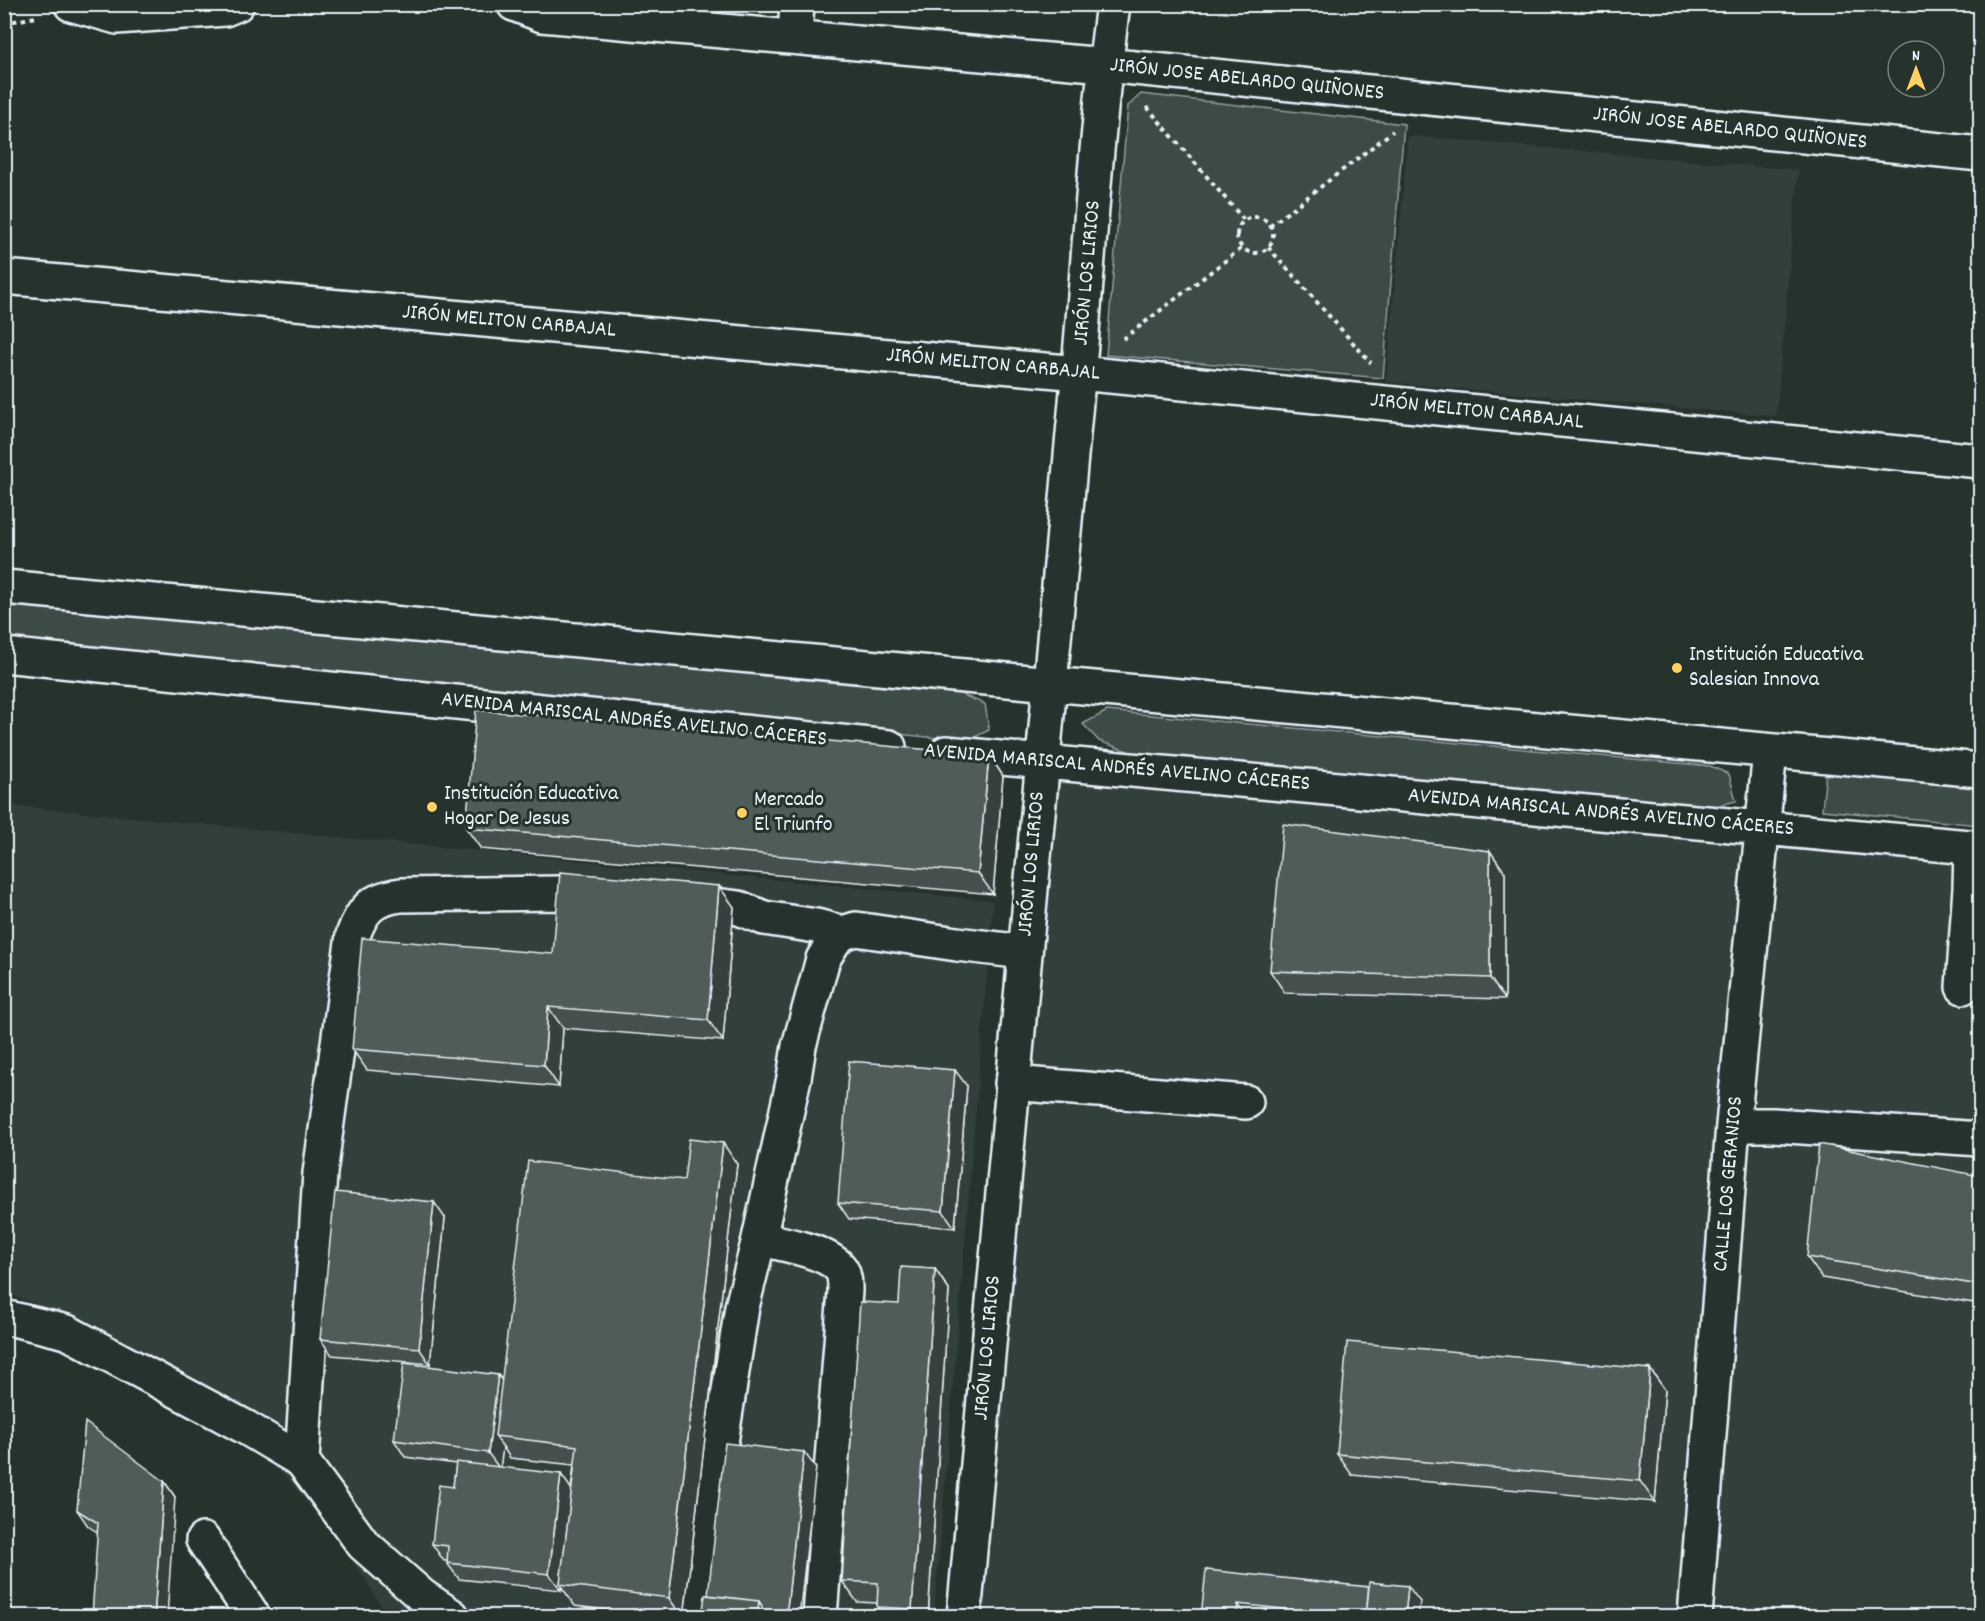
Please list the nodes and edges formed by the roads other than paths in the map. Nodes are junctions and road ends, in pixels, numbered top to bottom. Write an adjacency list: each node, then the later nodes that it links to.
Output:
1 (71, 4): 2 (street)
2 (237, 4)
3 (514, 4): 5 (street, JIRÓN JOSE ABELARDO QUIÑONES)
4 (1113, 4): 6 (street, JIRÓN LOS LIRIOS)
5 (796, 20): 6 (street, JIRÓN JOSE ABELARDO QUIÑONES)
6 (1116, 66): 7 (street, JIRÓN JOSE ABELARDO QUIÑONES); 9 (street, JIRÓN LOS LIRIOS)
7 (1980, 154)
8 (4, 277): 9 (street, JIRÓN MELITON CARBAJAL)
9 (1079, 373): 10 (street, JIRÓN MELITON CARBAJAL); 13 (street, JIRÓN LOS LIRIOS)
10 (1980, 461)
11 (4, 587): 13 (street)
12 (4, 656): 15 (street, AVENIDA MARISCAL ANDRÉS AVELINO CÁCERES)
13 (1048, 684): 14 (street); 15 (street, JIRÓN LOS LIRIOS)
14 (1770, 751): 16 (street); 17 (street, CALLE LOS GERANIOS)
15 (1041, 762): 17 (street, AVENIDA MARISCAL ANDRÉS AVELINO CÁCERES); 22 (street, JIRÓN LOS LIRIOS)
16 (1980, 770)
17 (1762, 828): 18 (street, AVENIDA MARISCAL ANDRÉS AVELINO CÁCERES); 26 (street, CALLE LOS GERANIOS)
18 (1976, 848): 23 (street)
19 (629, 897): 30 (street)
20 (661, 899): 21 (street)
21 (843, 933): 22 (street); 28 (street)
22 (1024, 952): 24 (street, JIRÓN LOS LIRIOS)
23 (1963, 987)
24 (1012, 1083): 25 (street); 36 (street, JIRÓN LOS LIRIOS)
25 (1246, 1102)
26 (1733, 1125): 27 (street); 37 (street, CALLE LOS GERANIOS)
27 (1980, 1139)
28 (759, 1239): 34 (street); 35 (street)
29 (4, 1317): 30 (street)
30 (302, 1461): 33 (street)
31 (203, 1540): 32 (street)
32 (253, 1617)
33 (452, 1617)
34 (694, 1617)
35 (820, 1617)
36 (964, 1617)
37 (1695, 1617)

